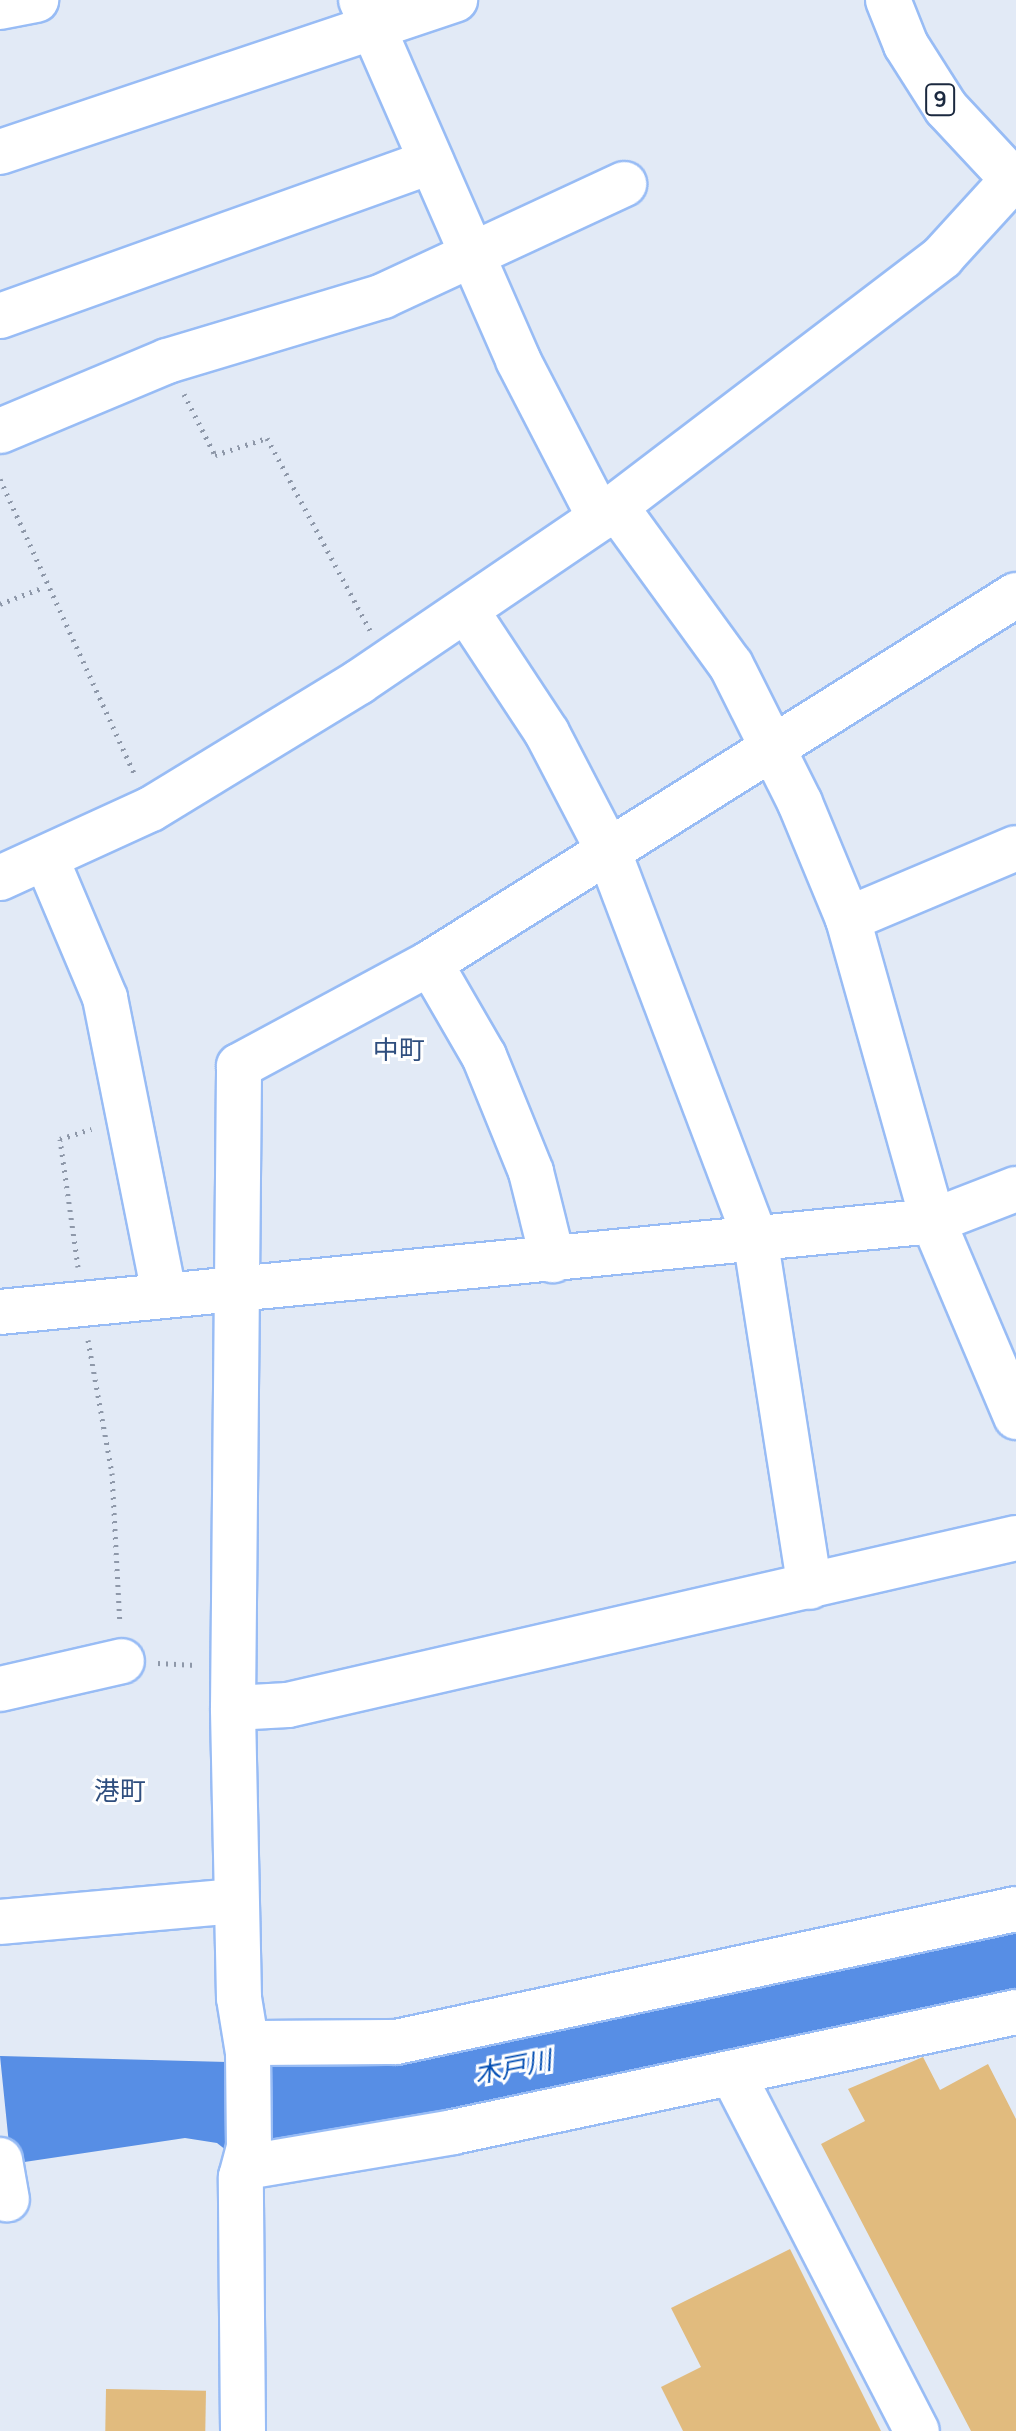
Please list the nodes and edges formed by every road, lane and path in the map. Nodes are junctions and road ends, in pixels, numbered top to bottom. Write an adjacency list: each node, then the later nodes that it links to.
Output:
1 (36, 0): 4 (main road)
2 (455, 0): 5 (main road)
3 (888, 0): 8 (main road, 9)
4 (0, 7)
5 (367, 16): 6 (main road); 7 (main road)
6 (0, 152)
7 (431, 162): 10 (main road); 11 (main road)
8 (1015, 180): 15 (main road)
9 (624, 184): 10 (main road)
10 (472, 256): 12 (main road); 15 (main road)
11 (0, 316)
12 (167, 361): 13 (main road); 20 (path)
13 (0, 431)
14 (0, 479): 16 (path)
15 (608, 512): 19 (main road); 21 (main road)
16 (44, 587): 18 (path); 22 (path)
17 (1016, 595): 21 (main road)
18 (0, 604)
19 (466, 610): 20 (main road); 24 (main road)
20 (387, 663): 22 (main road)
21 (774, 747): 24 (main road); 27 (main road)
22 (151, 809): 25 (main road)
23 (1016, 848): 27 (main road)
24 (608, 850): 28 (main road); 32 (main road)
25 (46, 858): 26 (main road); 29 (main road)
26 (0, 878)
27 (848, 919): 31 (main road)
28 (430, 963): 33 (main road); 34 (main road)
29 (133, 1114): 35 (main road); 36 (path)
30 (1016, 1189): 31 (main road)
31 (933, 1221): 32 (main road); 38 (main road)
32 (755, 1237): 33 (main road); 40 (main road)
33 (553, 1260): 34 (main road)
34 (232, 1286): 35 (main road); 42 (main road)
35 (164, 1294): 36 (main road)
36 (81, 1304): 37 (main road); 41 (path)
37 (0, 1312)
38 (1016, 1417)
39 (1016, 1538): 40 (main road)
40 (810, 1587): 42 (main road)
41 (122, 1661): 42 (path); 43 (main road)
42 (233, 1688): 44 (main road)
43 (0, 1689)
44 (236, 1901): 46 (main road); 48 (main road)
45 (1016, 1909): 48 (main road)
46 (0, 1922)
47 (1016, 2012): 49 (main road)
48 (248, 2048): 50 (main road)
49 (732, 2073): 50 (main road); 52 (main road)
50 (248, 2157): 51 (main road)
51 (243, 2431)
52 (917, 2431)

